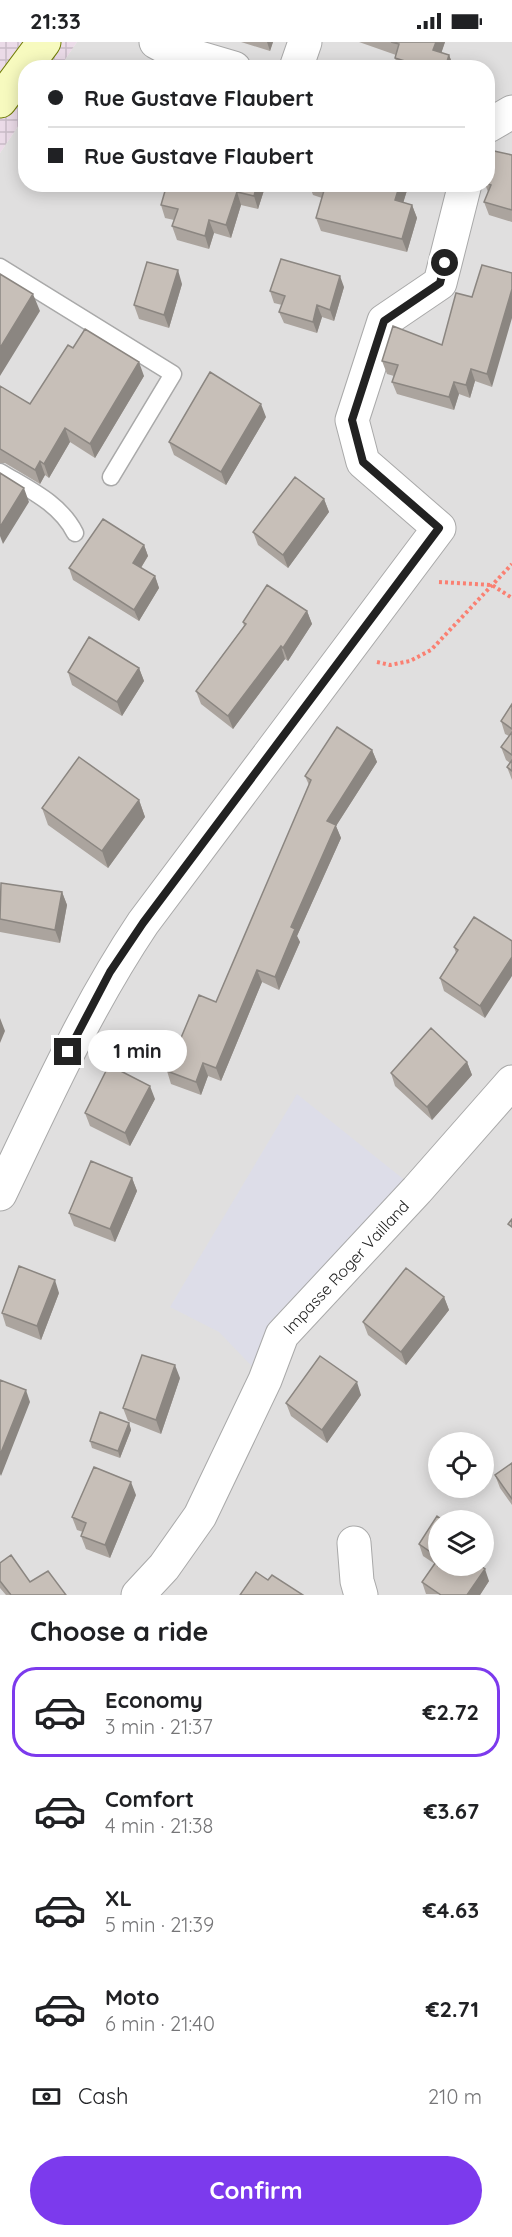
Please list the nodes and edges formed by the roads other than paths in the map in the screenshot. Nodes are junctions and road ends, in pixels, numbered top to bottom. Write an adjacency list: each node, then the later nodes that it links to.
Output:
1 (44, 42): 4 (main road)
2 (156, 42): 5 (street)
3 (305, 42): 6 (street)
4 (31, 60)
5 (207, 60)
6 (299, 60)
7 (18, 77): 8 (main road)
8 (0, 101)
9 (512, 112): 10 (street)
10 (495, 122)
11 (463, 192): 17 (street)
12 (0, 267): 14 (lane)
13 (0, 472): 15 (lane)
14 (111, 477)
15 (75, 533)
16 (512, 1082): 19 (street, Impasse Roger Vailland)
17 (0, 1194)
18 (354, 1543): 20 (street)
19 (138, 1595)
20 (361, 1595)

